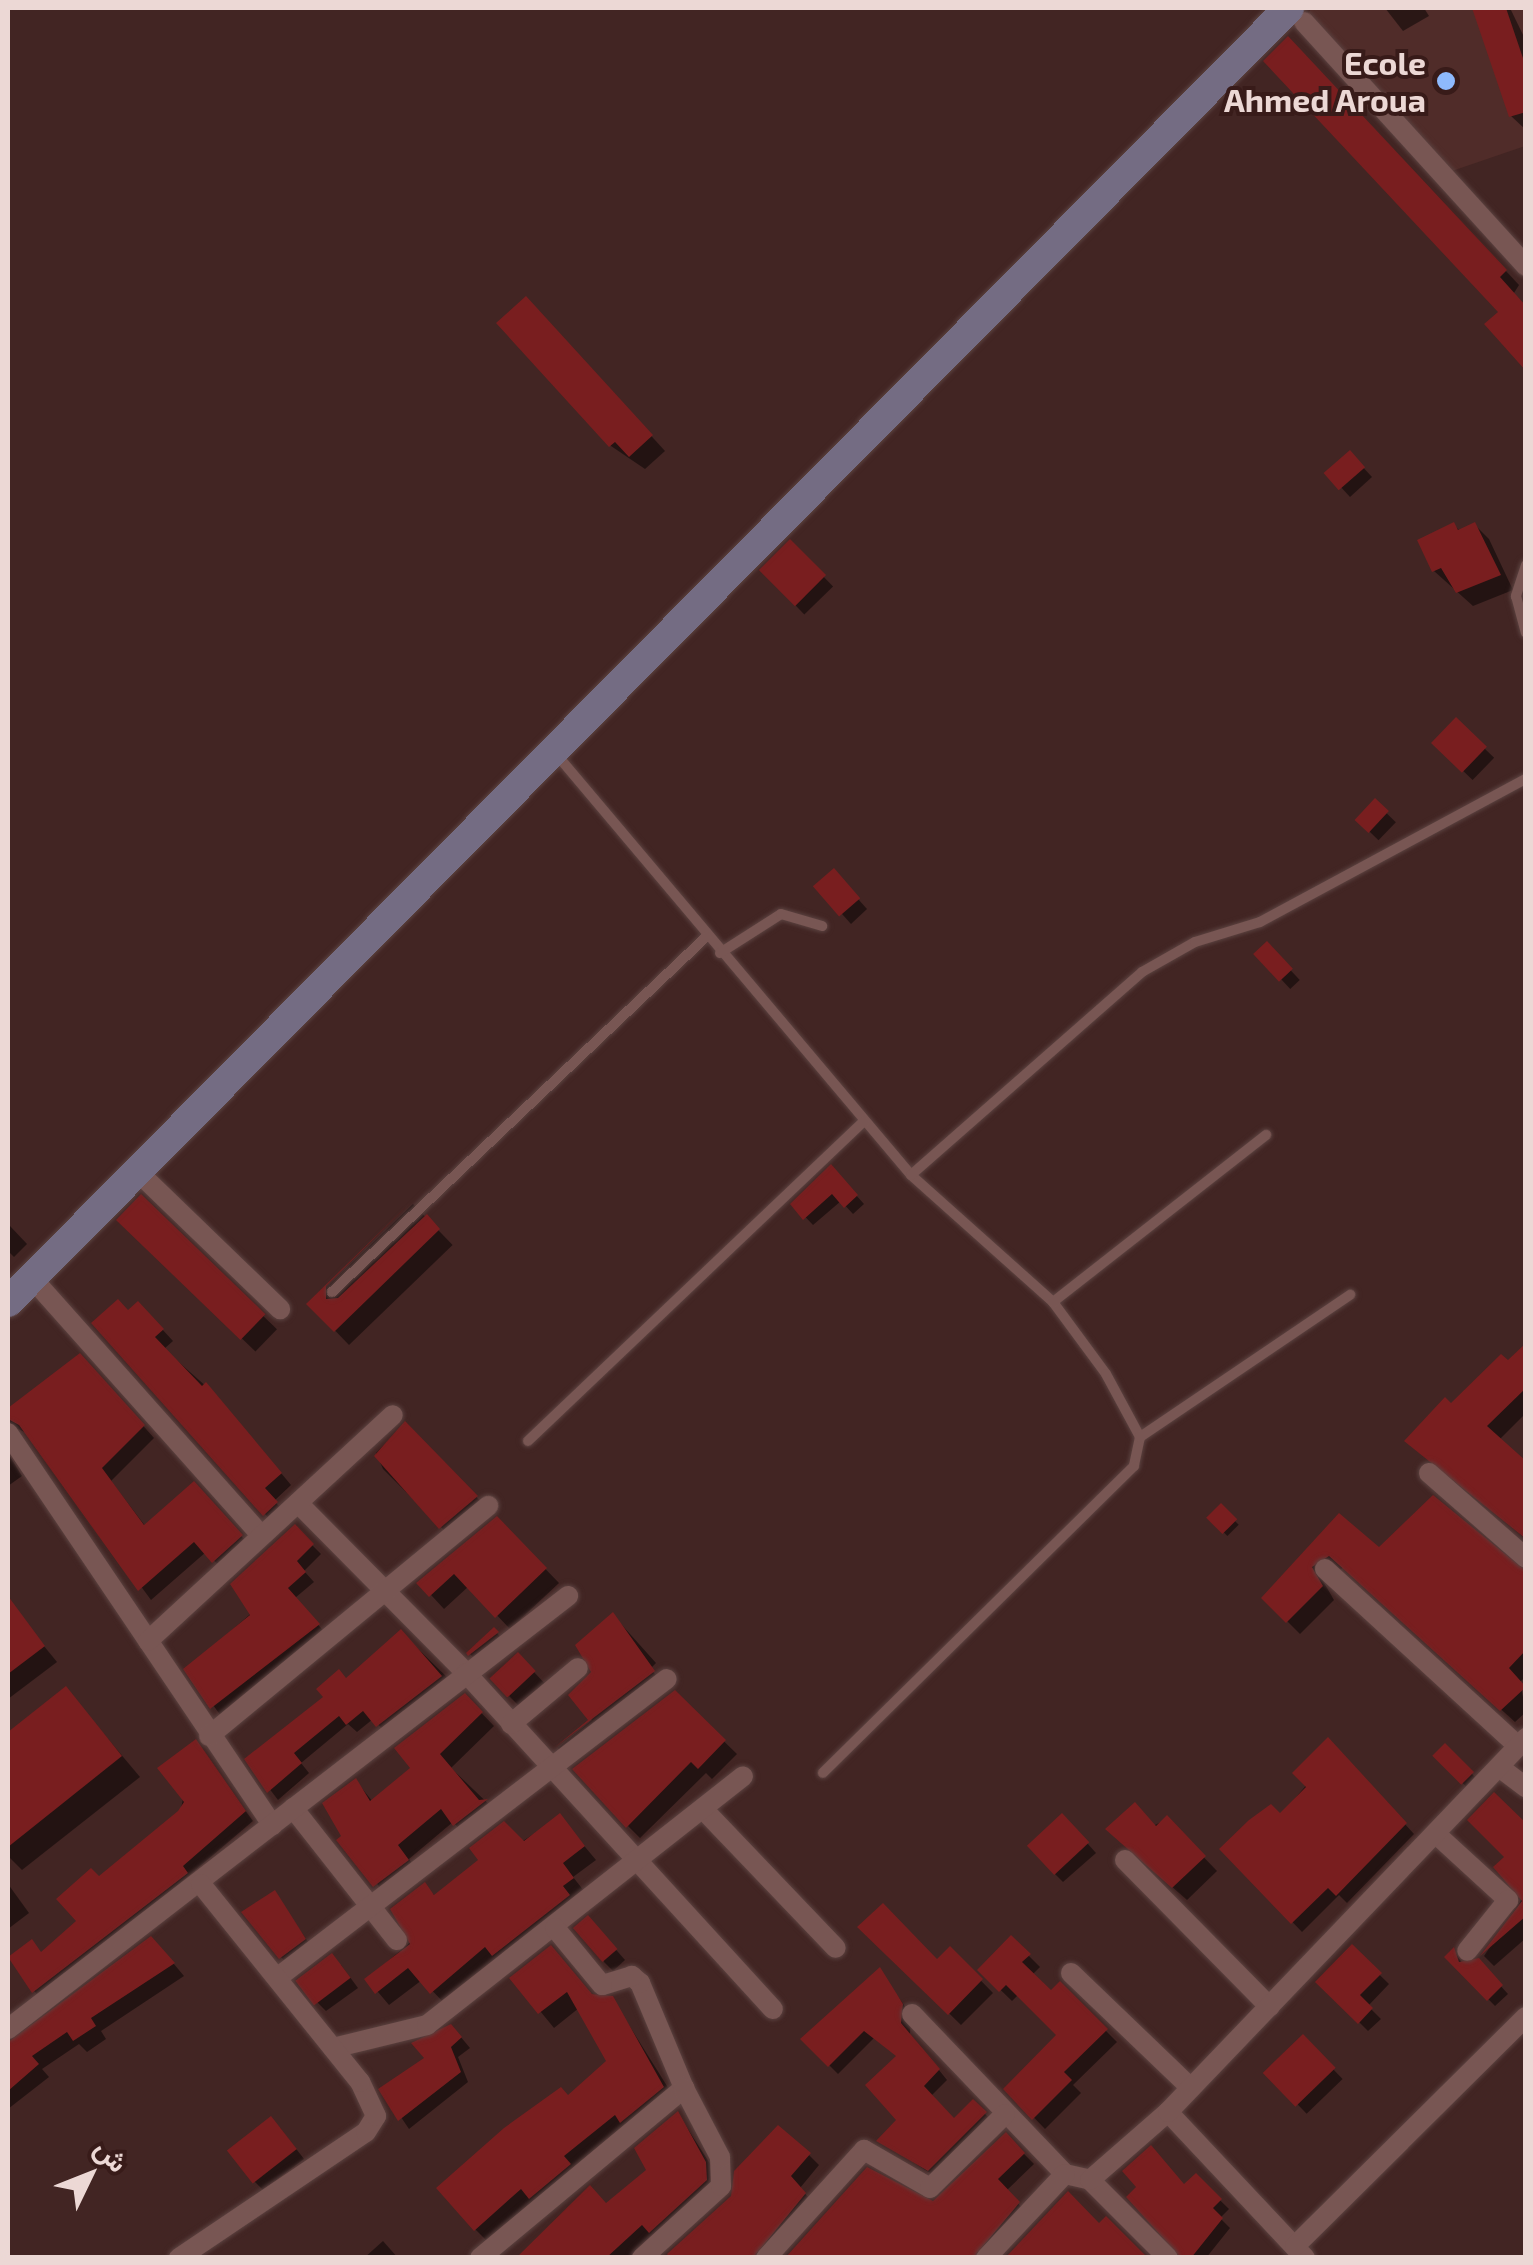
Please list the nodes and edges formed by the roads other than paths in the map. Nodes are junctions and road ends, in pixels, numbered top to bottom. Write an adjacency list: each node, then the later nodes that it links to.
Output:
1 (1297, 15): 2 (street); 5 (street)
2 (1526, 266)
3 (1526, 565): 4 (lane)
4 (1526, 633)
5 (553, 751): 8 (lane); 12 (street)
6 (1526, 779): 13 (lane)
7 (822, 926): 9 (lane)
8 (706, 937): 9 (lane); 15 (lane)
9 (720, 953): 10 (lane)
10 (864, 1121): 13 (lane); 23 (lane)
11 (1266, 1134): 18 (lane)
12 (137, 1170): 14 (street); 19 (street)
13 (911, 1175): 18 (lane)
14 (32, 1277): 17 (street); 27 (street)
15 (332, 1292)
16 (1350, 1295): 22 (lane)
17 (8, 1302)
18 (1053, 1302): 22 (lane)
19 (280, 1309)
20 (393, 1415): 25 (street)
21 (8, 1433): 32 (street)
22 (1140, 1437): 41 (lane)
23 (528, 1441)
24 (1428, 1472): 28 (street)
25 (298, 1502): 27 (street); 30 (street)
26 (488, 1506): 30 (street)
27 (261, 1535): 32 (street)
28 (1526, 1558)
29 (1325, 1569): 38 (street)
30 (390, 1591): 34 (street); 37 (street)
31 (568, 1596): 34 (street)
32 (148, 1640): 37 (street)
33 (578, 1668): 36 (street)
34 (466, 1673): 36 (street); 44 (street)
35 (667, 1679): 40 (street)
36 (511, 1724): 40 (street)
37 (210, 1736): 46 (street)
38 (1522, 1742): 39 (street)
39 (1498, 1767): 43 (street); 47 (street)
40 (550, 1768): 49 (street); 51 (street)
41 (824, 1773)
42 (743, 1776): 45 (street)
43 (1526, 1787)
44 (293, 1808): 46 (street); 51 (street)
45 (703, 1809): 49 (street); 54 (street)
46 (272, 1825): 50 (street)
47 (1436, 1834): 55 (street); 58 (street)
48 (1125, 1860): 58 (street)
49 (635, 1866): 52 (street); 59 (street)
50 (201, 1884): 57 (street); 62 (street)
51 (370, 1906): 53 (street); 57 (street)
52 (554, 1928): 63 (street); 64 (street)
53 (397, 1940)
54 (836, 1948)
55 (1468, 1951)
56 (1071, 1973): 65 (street)
57 (276, 1978): 63 (street)
58 (1270, 2008): 65 (street)
59 (772, 2009)
60 (912, 2014): 67 (street)
61 (1526, 2018): 70 (street)
62 (8, 2029)
63 (333, 2048): 71 (street)
64 (684, 2088): 72 (street); 73 (street)
65 (1191, 2088): 66 (street)
66 (1168, 2112): 69 (street); 70 (street)
67 (1005, 2114): 68 (street); 74 (street)
68 (1065, 2174): 69 (street); 75 (street)
69 (1090, 2180): 76 (street)
70 (1300, 2252)
71 (179, 2258)
72 (480, 2258)
73 (642, 2258)
74 (766, 2258)
75 (986, 2258)
76 (1168, 2258)

